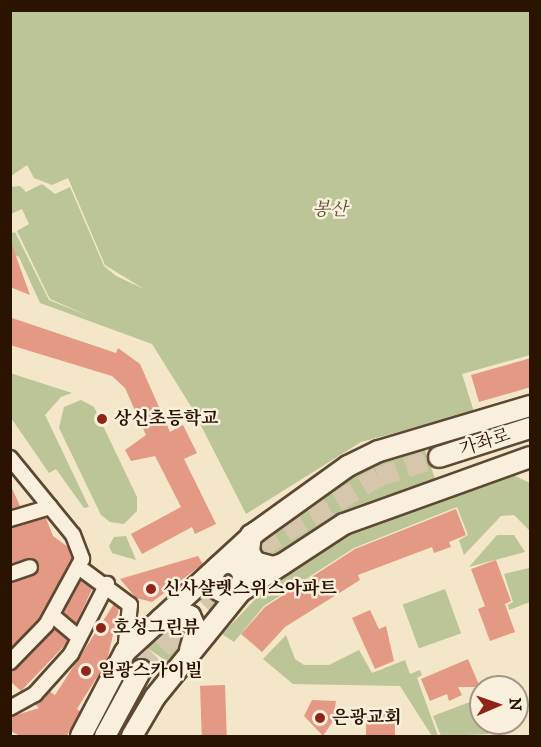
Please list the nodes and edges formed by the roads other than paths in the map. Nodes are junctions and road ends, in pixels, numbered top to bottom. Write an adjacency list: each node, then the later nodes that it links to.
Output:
1 (531, 406): 8 (main road)
2 (531, 428): 4 (main road, 가좌로)
3 (531, 456): 10 (main road)
4 (439, 457)
5 (13, 465): 6 (street)
6 (50, 507): 7 (street); 9 (street)
7 (10, 519)
8 (251, 535): 10 (main road); 11 (main road)
9 (81, 564): 14 (street); 16 (street)
10 (283, 564): 15 (main road)
11 (217, 565): 15 (main road); 17 (main road)
12 (30, 567): 13 (street)
13 (10, 574)
14 (107, 584): 18 (street); 19 (street)
15 (240, 592): 21 (main road)
16 (52, 615): 18 (street); 20 (street)
17 (149, 627): 19 (main road); 21 (main road)
18 (80, 638): 23 (street)
19 (125, 652): 24 (main road)
20 (10, 662)
21 (183, 663): 26 (main road)
22 (141, 670): 25 (main road)
23 (10, 708)
24 (81, 736)
25 (105, 736)
26 (132, 736)

